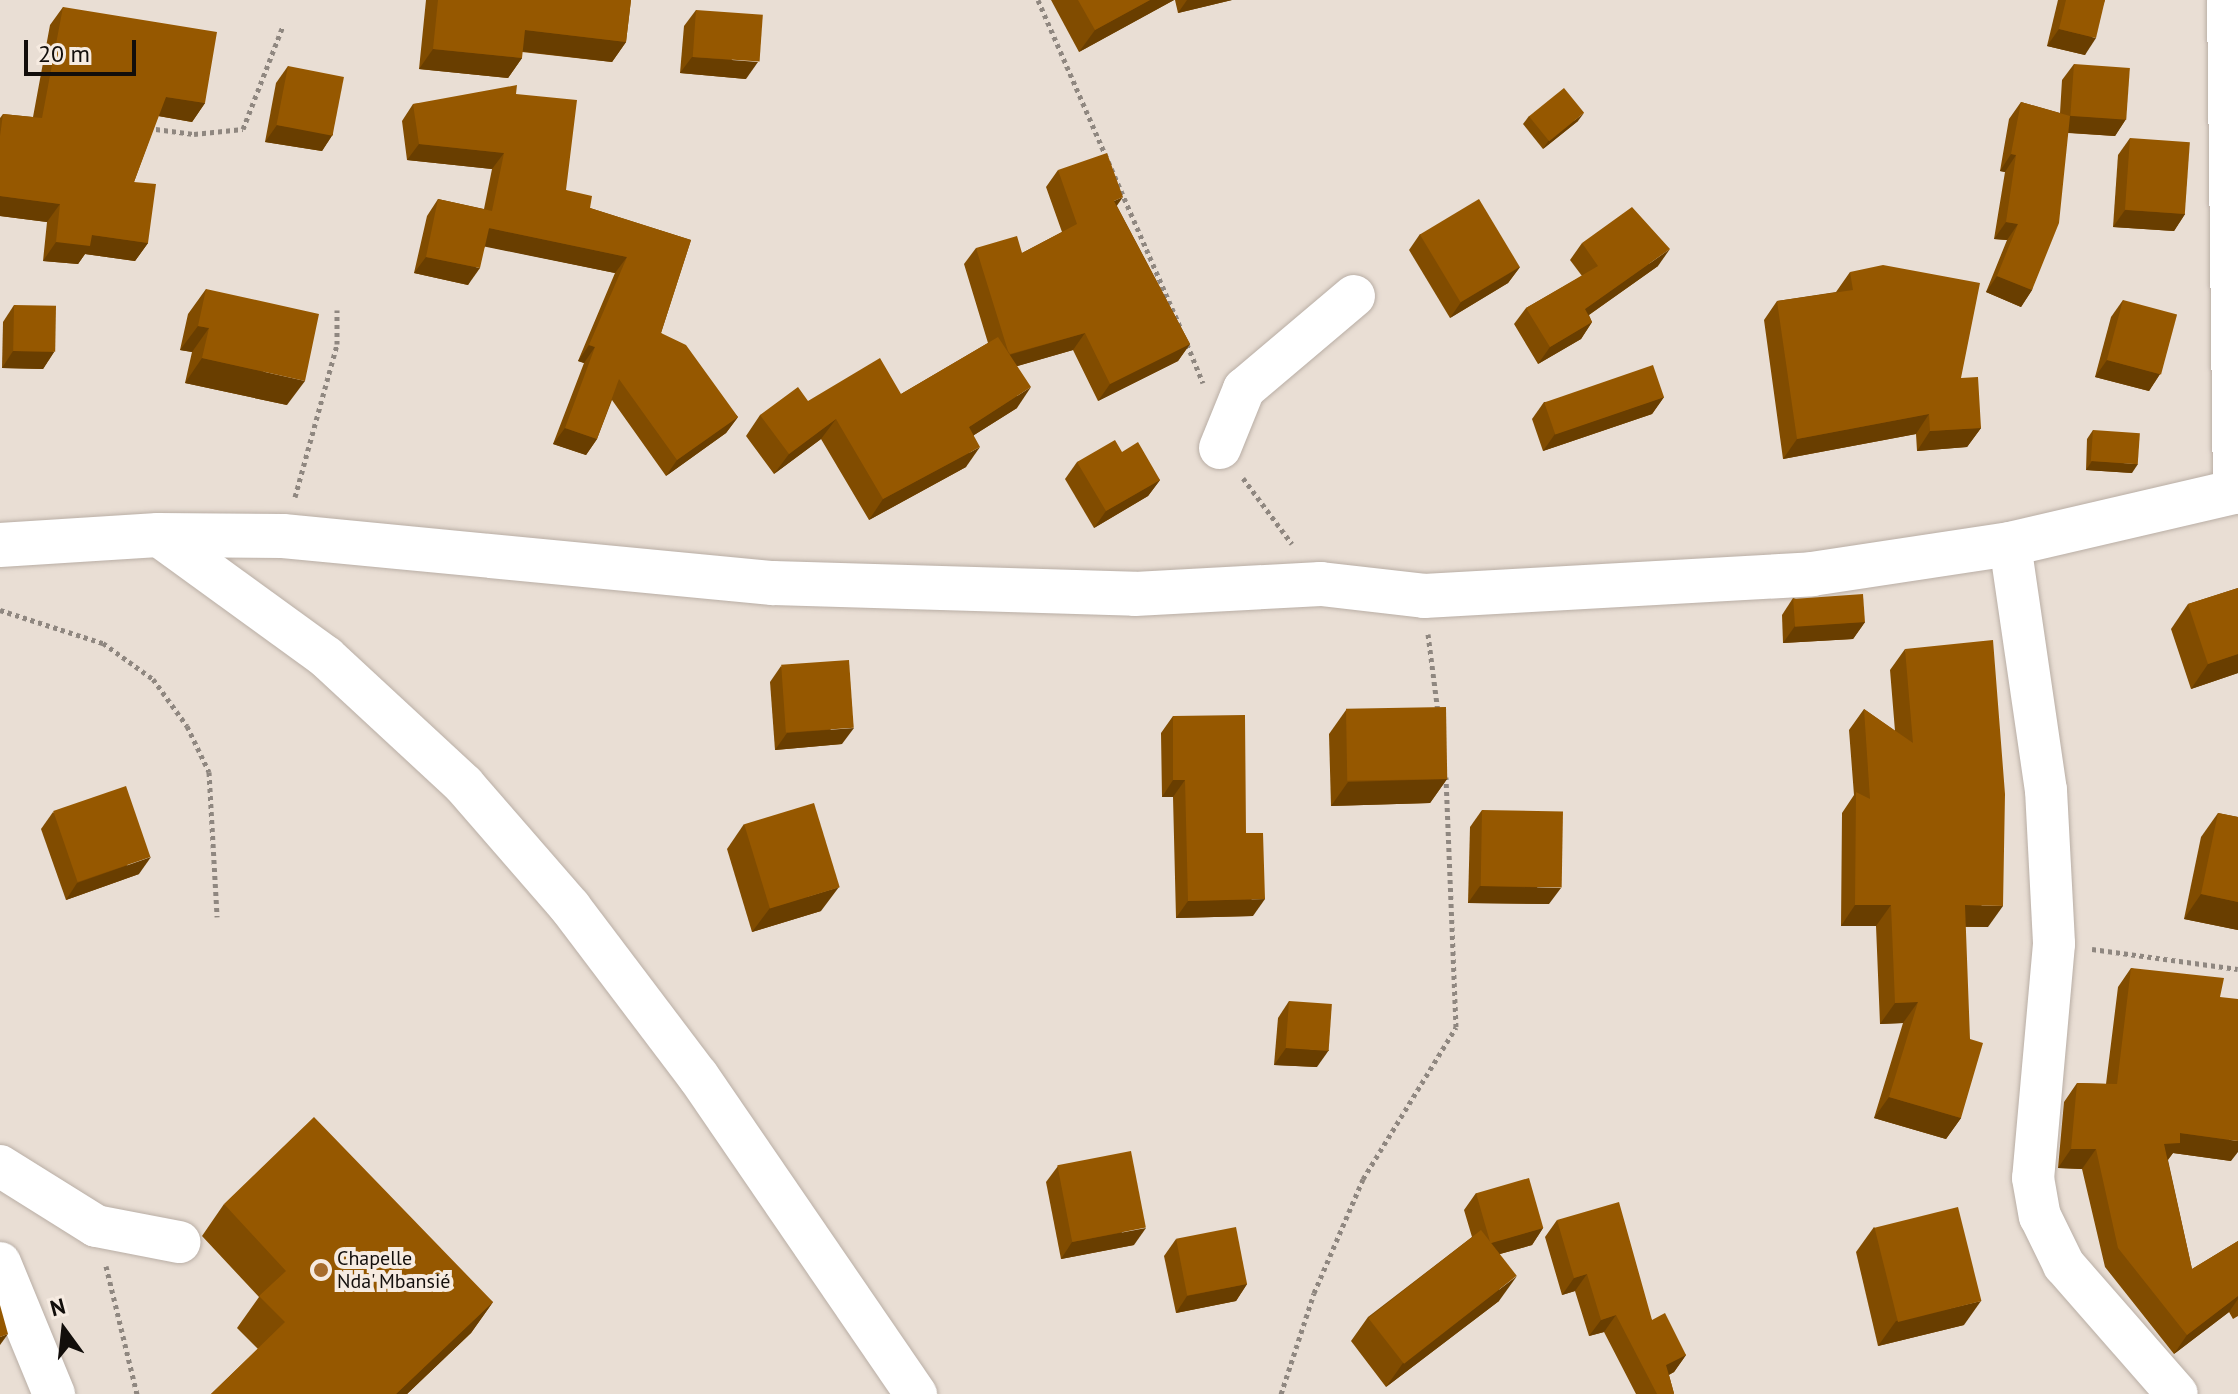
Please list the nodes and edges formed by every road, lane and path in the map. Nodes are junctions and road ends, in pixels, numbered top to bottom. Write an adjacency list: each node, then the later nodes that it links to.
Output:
1 (1038, 0): 7 (path)
2 (2229, 0): 8 (main road)
3 (283, 26): 4 (path)
4 (138, 126)
5 (1354, 296): 7 (street)
6 (337, 310): 10 (path)
7 (1220, 448): 13 (path)
8 (2236, 491): 11 (main road)
9 (158, 535): 10 (main road); 12 (main road); 27 (street)
10 (283, 536): 13 (main road)
11 (2010, 544): 14 (main road); 19 (street)
12 (0, 545)
13 (1321, 584): 14 (main road)
14 (1424, 596): 16 (path)
15 (0, 610): 18 (path)
16 (1438, 716)
17 (1444, 761): 28 (path)
18 (217, 917)
19 (2054, 944): 20 (path); 29 (street)
20 (2238, 969)
21 (0, 1166): 22 (street)
22 (96, 1226): 23 (street); 26 (path)
23 (179, 1242)
24 (0, 1263): 25 (street)
25 (54, 1394)
26 (137, 1394)
27 (916, 1394)
28 (1281, 1394)
29 (2177, 1394)

